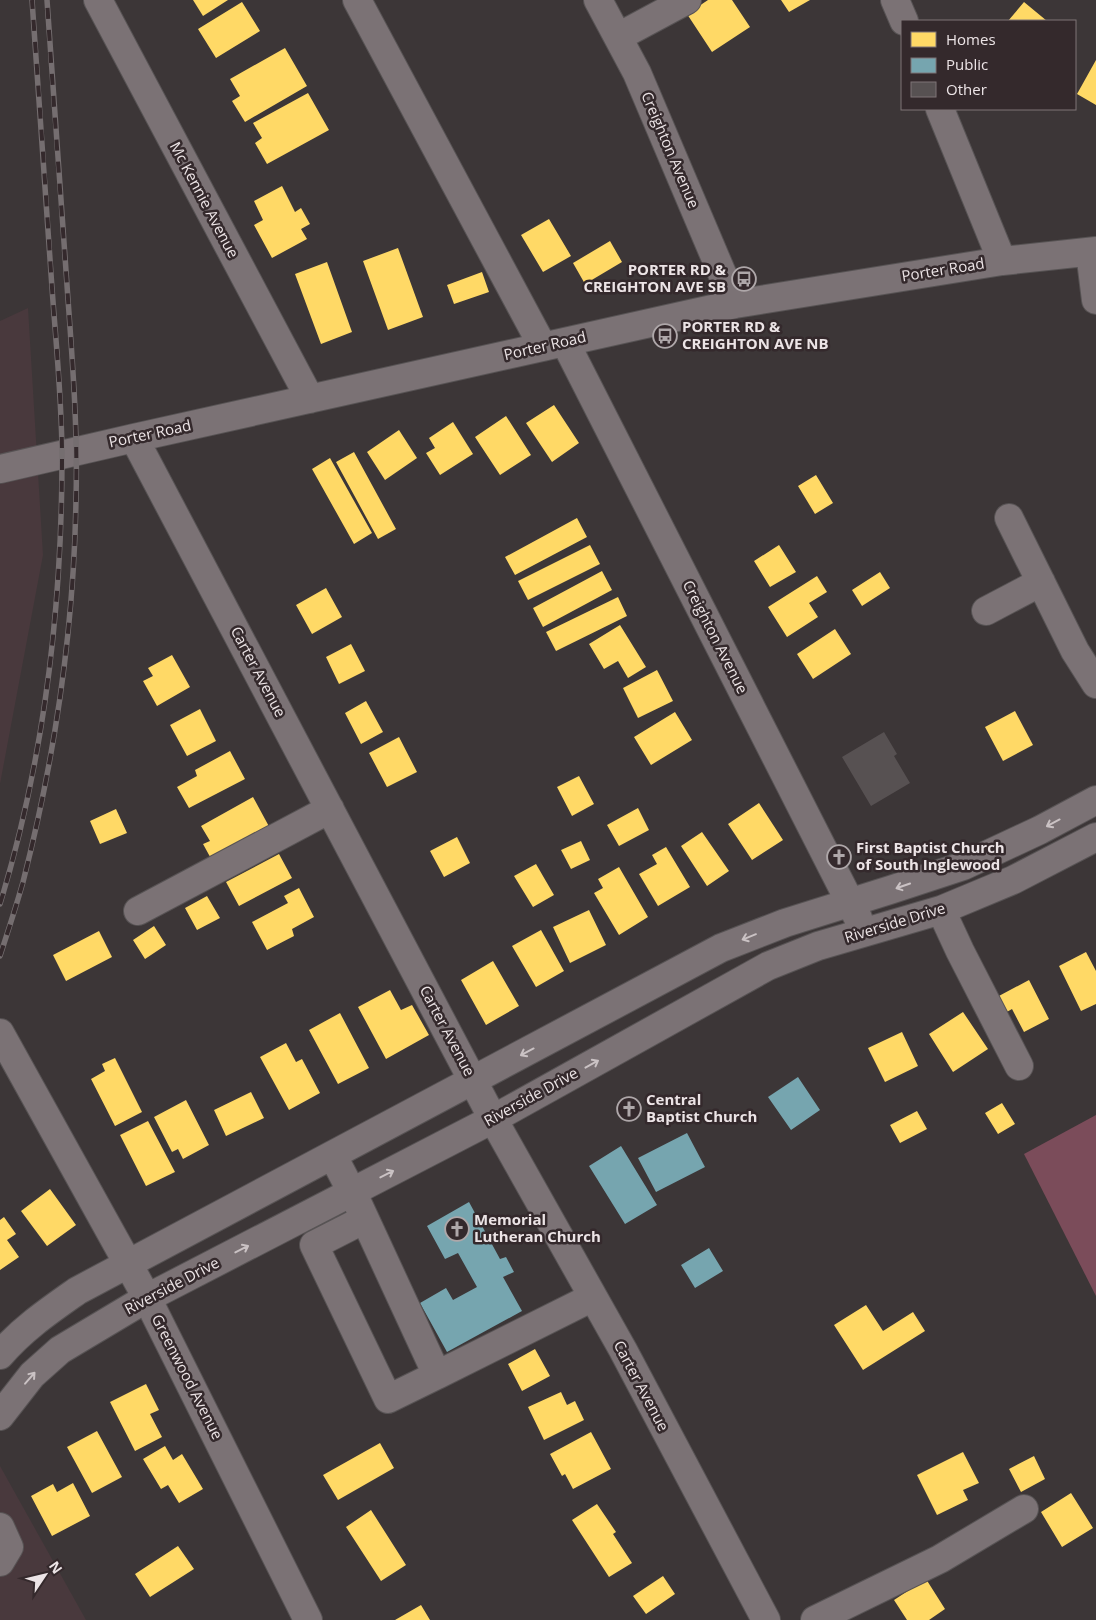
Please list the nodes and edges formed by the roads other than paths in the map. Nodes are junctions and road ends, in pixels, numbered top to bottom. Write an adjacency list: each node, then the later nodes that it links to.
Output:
1 (98, 0): 14 (street, Mc Kennie Avenue)
2 (357, 0): 13 (street, Creighton Avenue)
3 (598, 0): 7 (street, Creighton Avenue)
4 (687, 0): 7 (street)
5 (895, 0): 6 (street)
6 (904, 20)
7 (618, 37): 12 (street, Creighton Avenue)
8 (940, 110): 10 (street)
9 (1093, 252): 10 (street, Porter Road); 11 (street)
10 (1002, 261): 12 (street, Porter Road)
11 (1096, 300)
12 (735, 304): 13 (street, Porter Road)
13 (554, 344): 14 (street, Porter Road); 24 (street, Creighton Avenue)
14 (310, 399): 15 (street, Porter Road)
15 (134, 438): 16 (street, Porter Road); 22 (street, Carter Avenue)
16 (1, 465)
17 (1009, 518): 18 (street)
18 (1041, 582): 19 (street); 20 (street)
19 (986, 611)
20 (1096, 684)
21 (1096, 800): 24 (street, one-way to 24)
22 (330, 809): 26 (street); 30 (street, Carter Avenue)
23 (1096, 837): 25 (street, Riverside Drive)
24 (850, 902): 27 (street, Creighton Avenue); 30 (street, one-way to 30)
25 (941, 910): 27 (street, Riverside Drive); 29 (street)
26 (138, 912)
27 (865, 932): 31 (street, Riverside Drive, one-way to 27)
28 (0, 1033): 35 (street, Greenwood Avenue)
29 (1019, 1066)
30 (474, 1081): 31 (street, Carter Avenue); 32 (street)
31 (494, 1119): 33 (street, Riverside Drive, one-way to 31); 36 (street, Carter Avenue)
32 (333, 1156): 33 (street); 35 (street)
33 (352, 1192): 34 (street); 37 (street, Riverside Drive, one-way to 33)
34 (365, 1219): 39 (street); 39 (street)
35 (127, 1264): 37 (street, Greenwood Avenue); 38 (street)
36 (593, 1297): 39 (street); 45 (street, Carter Avenue)
37 (147, 1298): 40 (street, Riverside Drive, one-way to 37); 44 (street, Greenwood Avenue)
38 (0, 1355)
39 (437, 1375)
40 (0, 1416)
41 (1024, 1509): 46 (street)
42 (0, 1527): 43 (street)
43 (0, 1562)
44 (308, 1620)
45 (766, 1620)
46 (815, 1620)

